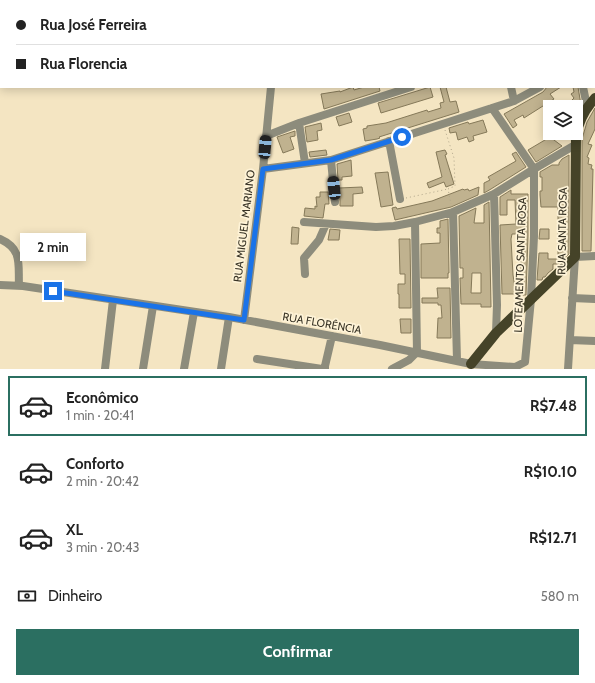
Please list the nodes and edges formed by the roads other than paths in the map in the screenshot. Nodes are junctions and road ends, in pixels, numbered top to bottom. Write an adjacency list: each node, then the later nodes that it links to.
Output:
1 (271, 88): 12 (street, RUA MIGUEL MARIANO)
2 (408, 88): 11 (street)
3 (511, 88): 8 (street)
4 (538, 88): 8 (street)
5 (583, 88): 7 (street)
6 (595, 98): 10 (main road, RUA SANTA ROSA)
7 (582, 100)
8 (514, 101): 9 (street)
9 (492, 108): 14 (street); 19 (street)
10 (583, 111)
11 (299, 123): 12 (street); 17 (street)
12 (266, 136): 18 (street, RUA MIGUEL MARIANO)
13 (576, 140): 15 (main road, RUA SANTA ROSA)
14 (389, 142): 16 (street); 21 (street)
15 (575, 145): 19 (street); 29 (main road, RUA SANTA ROSA)
16 (331, 160): 17 (street); 22 (street)
17 (306, 163): 18 (street)
18 (263, 169): 40 (street, RUA MIGUEL MARIANO)
19 (534, 169): 20 (street); 34 (street, LOTEAMENTO SANTA ROSA)
20 (494, 194): 23 (street); 41 (street)
21 (400, 199)
22 (335, 202)
23 (453, 212): 25 (street); 47 (street)
24 (304, 222): 26 (street)
25 (415, 222): 26 (street); 45 (street)
26 (326, 224): 30 (street)
27 (0, 239): 32 (street)
28 (595, 256): 29 (street)
29 (575, 257): 33 (street, RUA SANTA ROSA); 34 (main road)
30 (305, 274)
31 (0, 285): 32 (street, RUA FLORÊNCIA)
32 (21, 286): 36 (street, RUA FLORÊNCIA)
33 (572, 298): 35 (street); 43 (street, RUA SANTA ROSA)
34 (531, 299): 41 (main road); 48 (street, LOTEAMENTO SANTA ROSA)
35 (595, 299)
36 (113, 300): 37 (street, RUA FLORÊNCIA); 50 (street)
37 (153, 306): 38 (street, RUA FLORÊNCIA); 51 (street)
38 (194, 312): 39 (street, RUA FLORÊNCIA); 52 (street)
39 (230, 317): 40 (street, RUA FLORÊNCIA); 53 (street)
40 (244, 320): 42 (street, RUA FLORÊNCIA)
41 (496, 333): 49 (main road)
42 (332, 336): 45 (street, RUA FLORÊNCIA); 55 (street)
43 (570, 340): 44 (street); 57 (street, RUA SANTA ROSA)
44 (595, 341)
45 (417, 352): 47 (street, RUA FLORÊNCIA); 56 (street)
46 (257, 359): 54 (street)
47 (457, 360): 49 (street, RUA FLORÊNCIA)
48 (525, 362): 49 (street, RUA FLORÊNCIA)
49 (470, 367)
50 (105, 369)
51 (143, 369)
52 (184, 369)
53 (221, 369)
54 (322, 369)
55 (325, 369)
56 (392, 369)
57 (568, 369)

